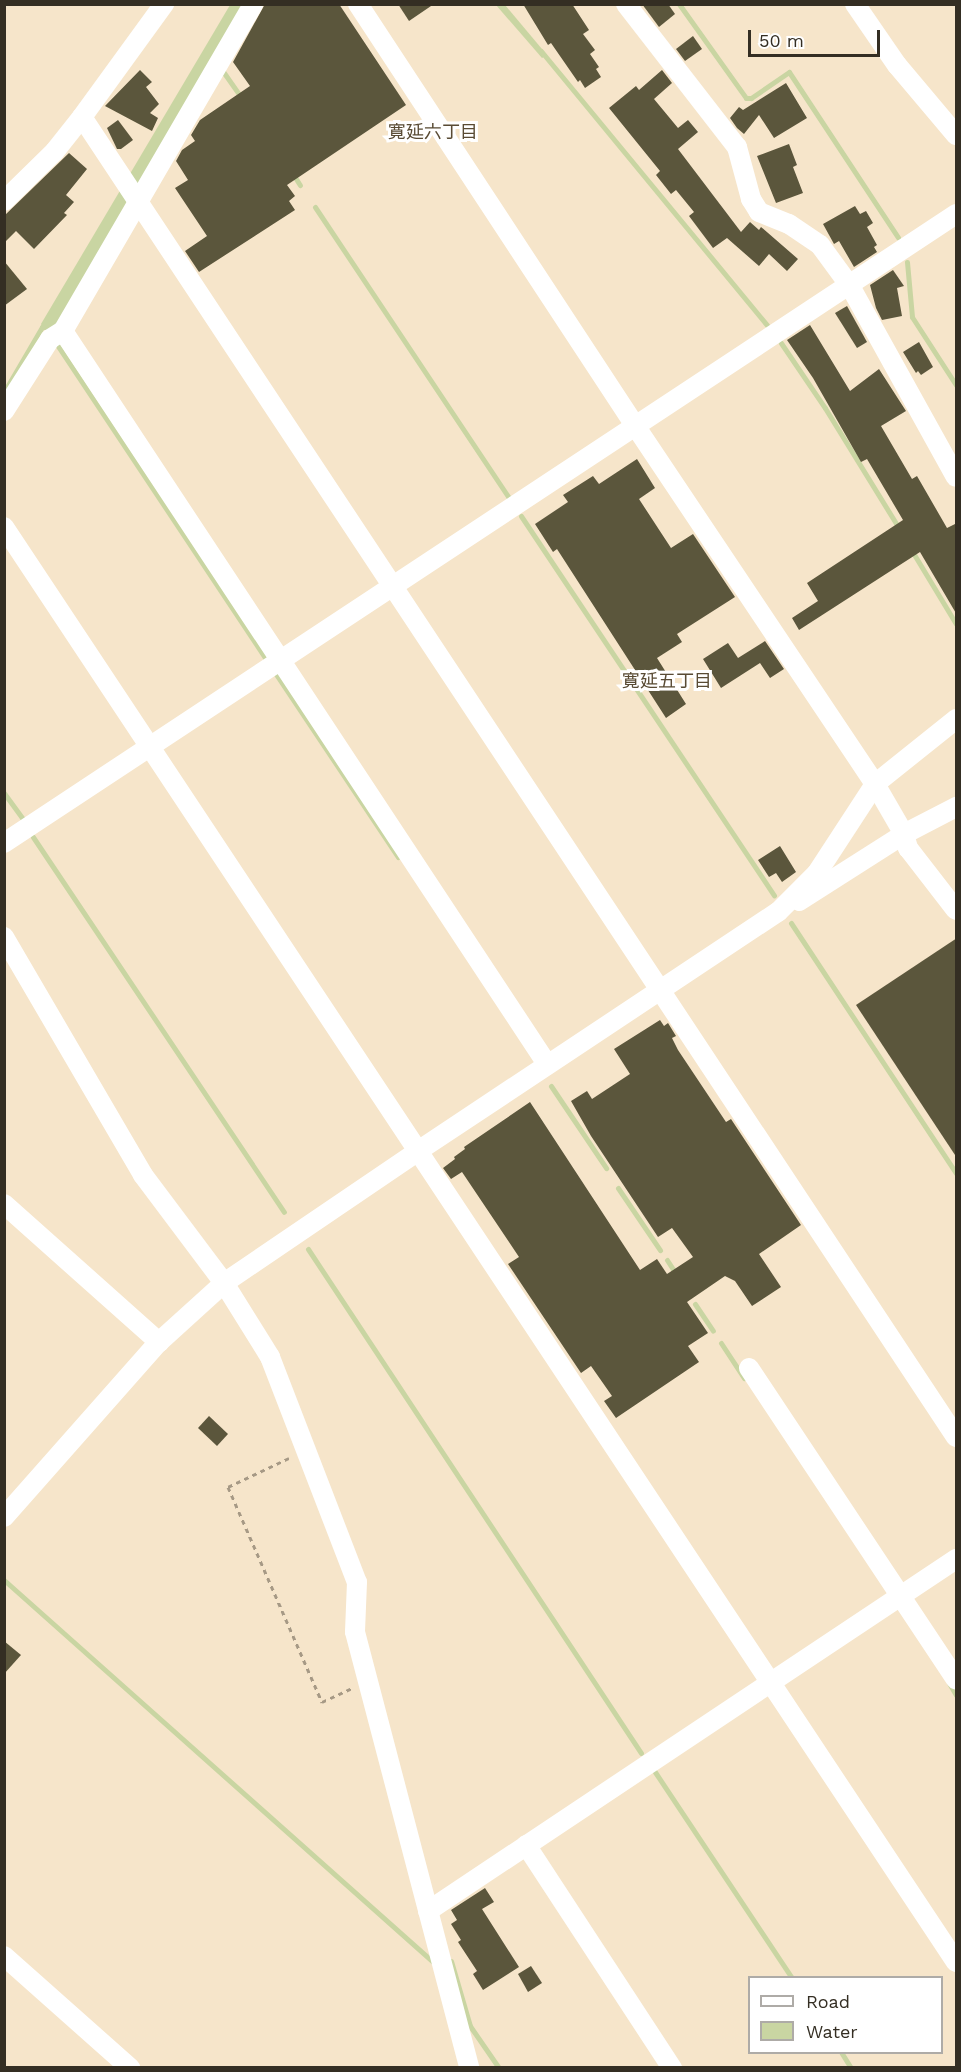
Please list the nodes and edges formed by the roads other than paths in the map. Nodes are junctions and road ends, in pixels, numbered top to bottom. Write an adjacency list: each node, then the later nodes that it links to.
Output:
1 (164, 4): 6 (street)
2 (253, 4): 8 (street)
3 (358, 4): 14 (street)
4 (626, 4): 11 (street)
5 (855, 4): 7 (street)
6 (82, 117): 8 (street); 9 (street)
7 (957, 135)
8 (132, 193): 12 (street); 17 (street)
9 (4, 201)
10 (957, 214): 11 (street)
11 (850, 286): 14 (street); 15 (street)
12 (63, 331): 13 (street); 18 (street)
13 (4, 411)
14 (636, 427): 17 (street); 21 (street)
15 (957, 477)
16 (4, 526): 20 (street)
17 (394, 586): 18 (street); 28 (street)
18 (280, 661): 20 (street); 29 (street)
19 (957, 719): 21 (street)
20 (150, 748): 24 (street); 30 (street)
21 (875, 784): 23 (street); 26 (street)
22 (957, 807): 23 (street)
23 (904, 834): 25 (street); 26 (street)
24 (4, 843)
25 (957, 910)
26 (778, 912): 28 (street)
27 (4, 938): 32 (street)
28 (661, 988): 29 (street); 35 (street)
29 (547, 1064): 30 (street)
30 (418, 1151): 32 (street); 40 (street)
31 (4, 1204): 33 (street)
32 (224, 1283): 33 (street); 42 (street)
33 (159, 1342): 36 (street)
34 (749, 1368): 38 (street)
35 (957, 1437)
36 (4, 1517)
37 (957, 1559): 38 (street)
38 (901, 1596): 39 (street); 40 (street)
39 (957, 1680)
40 (771, 1682): 41 (street); 44 (street)
41 (526, 1845): 42 (street); 47 (street)
42 (428, 1911): 45 (street)
43 (4, 1956): 46 (street)
44 (957, 1962)
45 (465, 2065)
46 (130, 2067)
47 (672, 2067)

